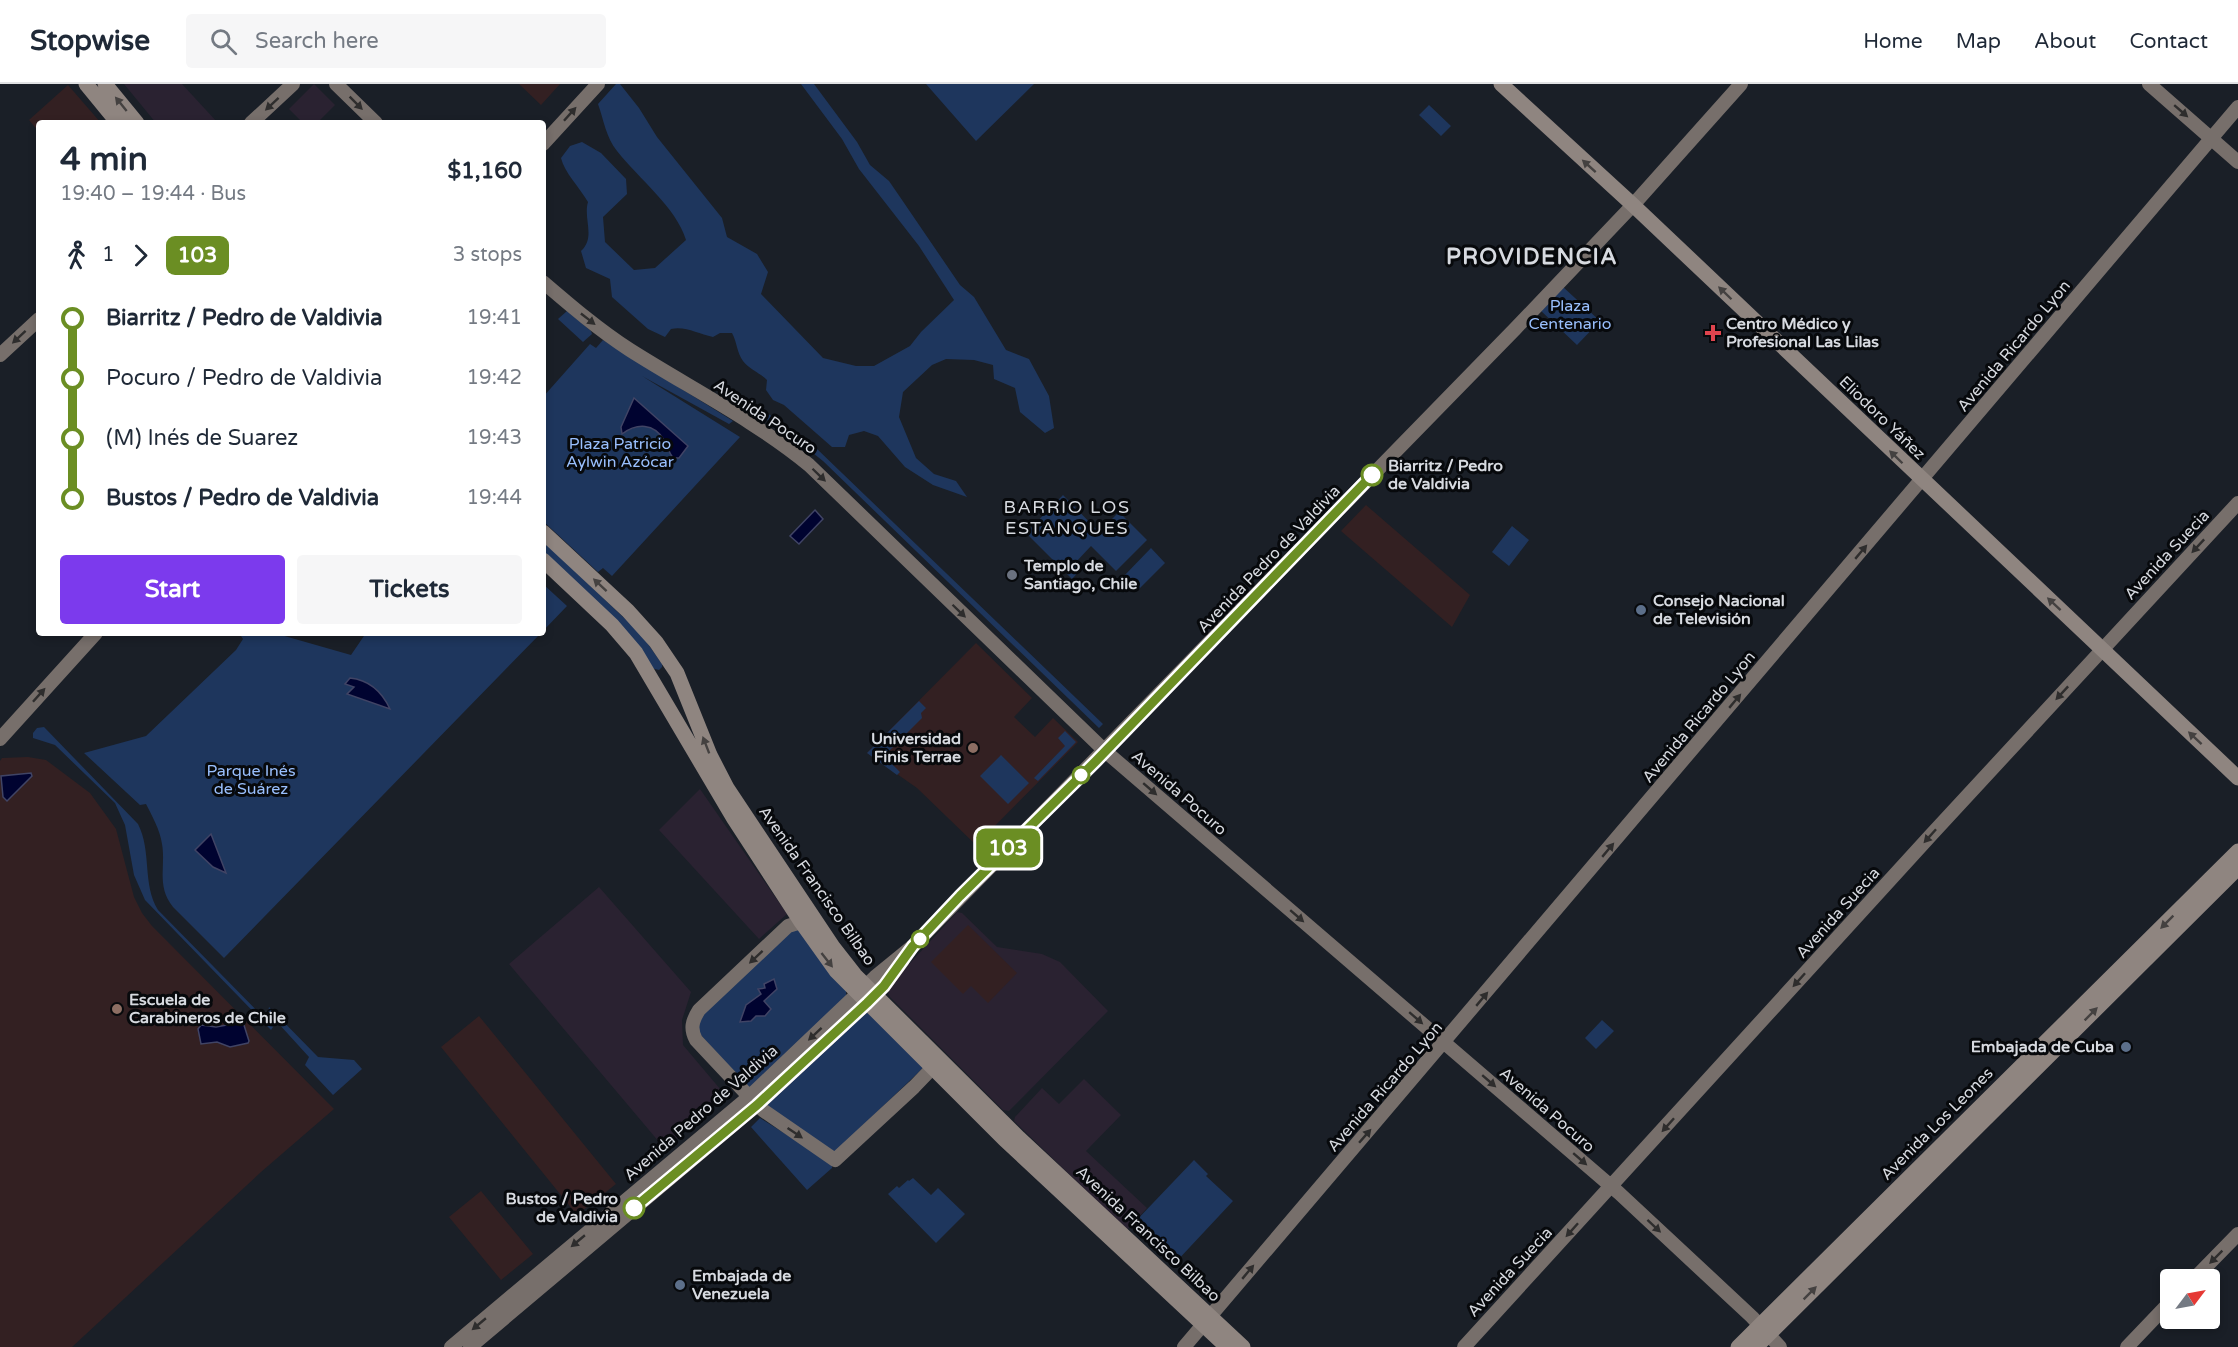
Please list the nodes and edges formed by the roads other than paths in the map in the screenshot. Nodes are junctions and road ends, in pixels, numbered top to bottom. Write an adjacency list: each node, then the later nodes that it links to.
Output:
1 (86, 84): 10 (main road)
2 (105, 84): 11 (main road, one-way to 2)
3 (293, 84): 12 (main road, one-way to 12)
4 (336, 84): 13 (main road, one-way to 13)
5 (598, 84): 15 (main road, one-way to 5)
6 (1501, 84): 17 (main road, Eliodoro Yáñez, one-way to 6)
7 (1741, 84): 17 (main road, Avenida Pedro de Valdivia)
8 (2149, 84): 14 (main road, one-way to 14)
9 (2238, 107): 14 (main road, Avenida Ricardo Lyon)
10 (116, 120)
11 (135, 120)
12 (254, 120)
13 (373, 120)
14 (2212, 138): 16 (main road); 21 (main road, Avenida Ricardo Lyon)
15 (546, 141)
16 (2238, 162)
17 (1633, 206): 21 (main road, Eliodoro Yáñez, one-way to 17); 32 (main road, Avenida Pedro de Valdivia)
18 (546, 284): 32 (main road, Avenida Pocuro, one-way to 32)
19 (36, 322): 20 (main road, one-way to 20)
20 (0, 355)
21 (1922, 481): 26 (main road, Eliodoro Yáñez, one-way to 21); 39 (main road, Avenida Ricardo Lyon, one-way to 21)
22 (2238, 503): 26 (main road, Avenida Suecia, one-way to 26)
23 (546, 535): 27 (main road, Avenida Francisco Bilbao, one-way to 23)
24 (546, 563): 28 (main road, Avenida Francisco Bilbao)
25 (93, 636): 31 (main road, one-way to 25)
26 (2102, 650): 33 (main road, Eliodoro Yáñez, one-way to 26); 42 (main road, Avenida Suecia, one-way to 42)
27 (670, 662): 28 (main road); 29 (main road, Avenida Francisco Bilbao)
28 (650, 675): 30 (main road, Avenida Francisco Bilbao)
29 (683, 686): 30 (main road); 37 (main road, Avenida Francisco Bilbao, one-way to 29)
30 (661, 694): 36 (main road, Avenida Francisco Bilbao)
31 (0, 739)
32 (1105, 751): 38 (main road, Avenida Pedro de Valdivia); 39 (main road, Avenida Pocuro, one-way to 39)
33 (2238, 778)
34 (2238, 850): 47 (main road, Avenida Los Leones, one-way to 47)
35 (2238, 868): 47 (main road, Avenida Los Leones, one-way to 35)
36 (801, 922): 37 (main road); 38 (main road, Avenida Francisco Bilbao, one-way to 38); 41 (main road, one-way to 41)
37 (833, 947): 38 (main road, Avenida Francisco Bilbao)
38 (867, 994): 40 (main road, Avenida Francisco Bilbao); 41 (main road, Avenida Pedro de Valdivia)
39 (1444, 1043): 42 (main road, Avenida Pocuro, one-way to 42); 46 (main road, Avenida Ricardo Lyon, one-way to 39)
40 (936, 1064): 41 (main road, one-way to 40); 46 (main road, Avenida Francisco Bilbao)
41 (753, 1101): 48 (main road, Avenida Pedro de Valdivia, one-way to 48); 49 (main road, Avenida Pedro de Valdivia)
42 (1611, 1186): 47 (main road, Avenida Pocuro, one-way to 47); 53 (main road, Avenida Suecia, one-way to 53)
43 (2238, 1234): 44 (main road, one-way to 44)
44 (2204, 1269)
45 (2160, 1312): 57 (main road)
46 (1207, 1321): 50 (main road, Avenida Ricardo Lyon); 51 (main road, Avenida Francisco Bilbao); 52 (main road, Avenida Francisco Bilbao)
47 (1764, 1330): 54 (main road, Avenida Los Leones); 55 (main road, Avenida Los Leones); 56 (main road, Avenida Pocuro)
48 (451, 1347)
49 (470, 1347)
50 (1185, 1347)
51 (1227, 1347)
52 (1243, 1347)
53 (1464, 1347)
54 (1738, 1347)
55 (1756, 1347)
56 (1780, 1347)
57 (2127, 1347)

